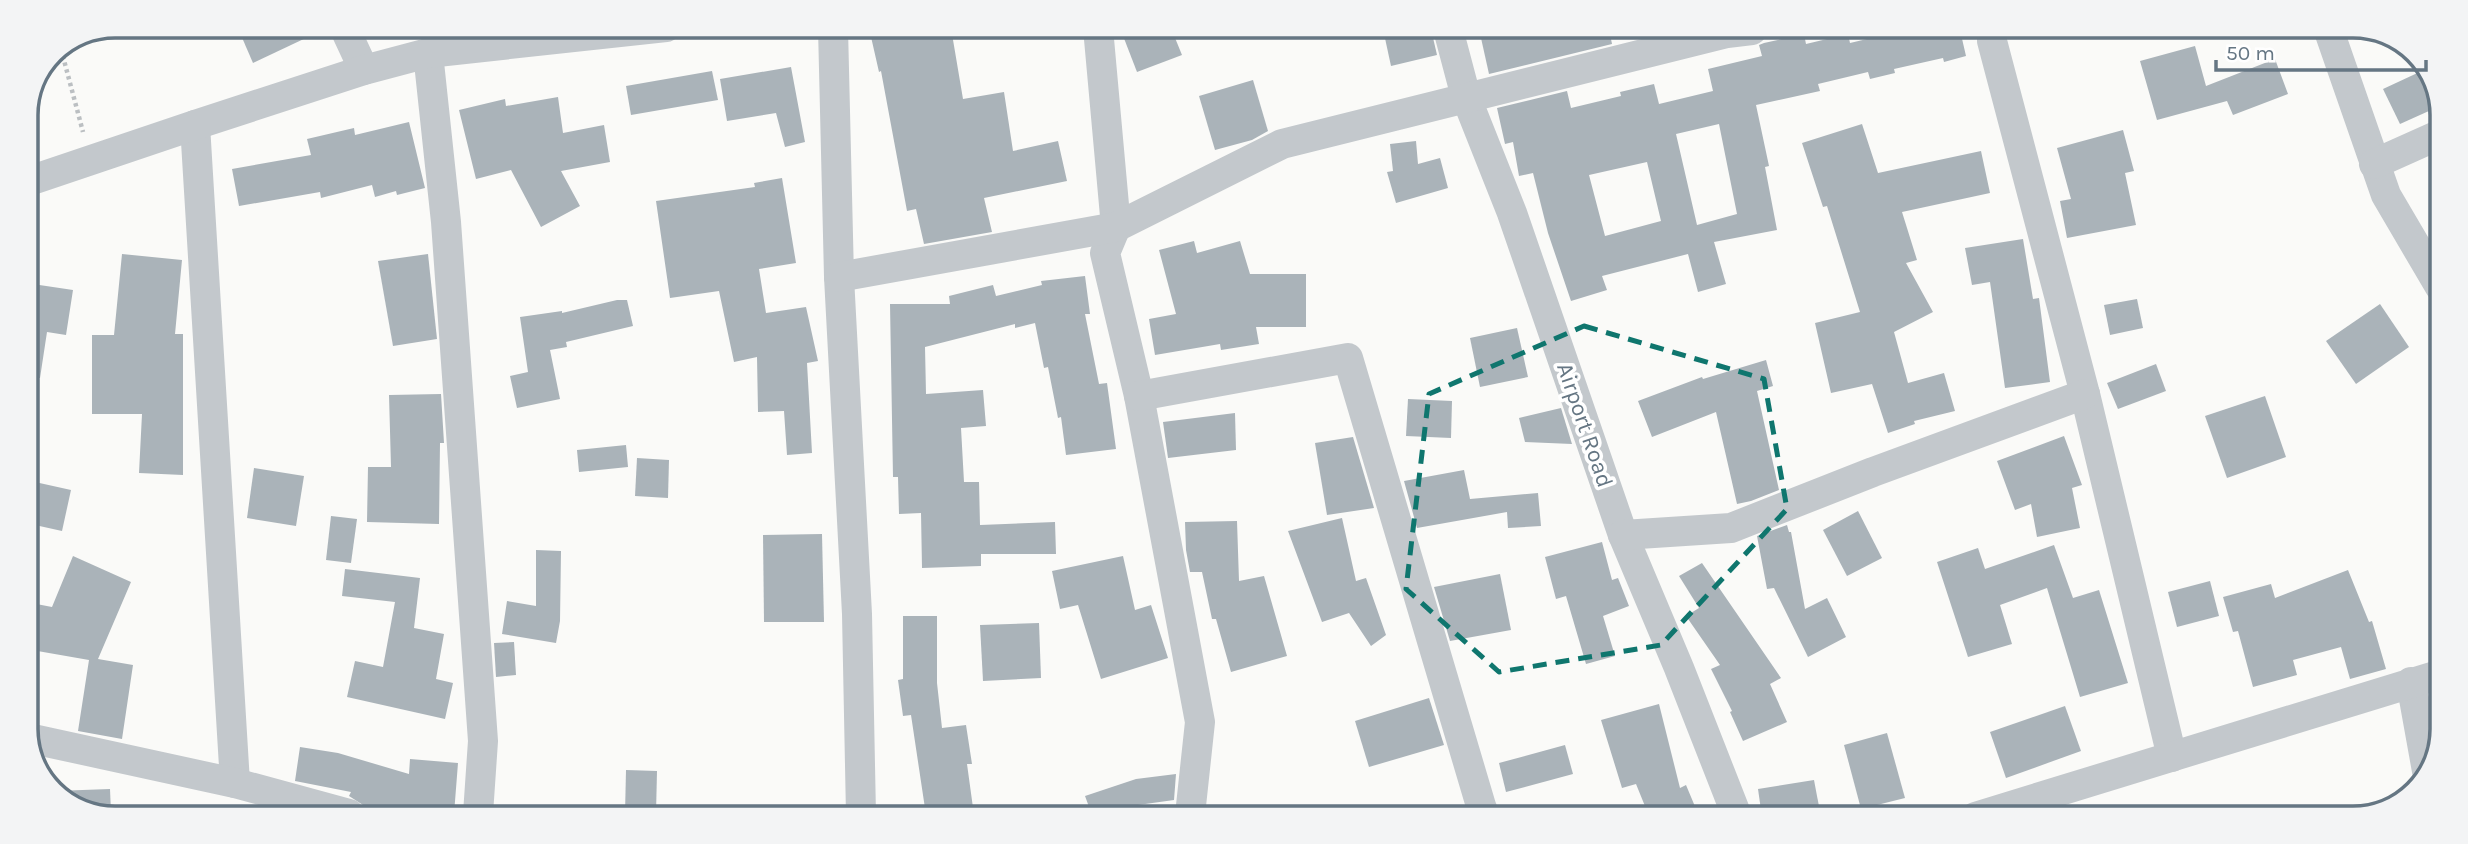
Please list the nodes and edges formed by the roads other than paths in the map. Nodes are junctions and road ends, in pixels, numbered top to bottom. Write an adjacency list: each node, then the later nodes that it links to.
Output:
1 (349, 38): 10 (street)
2 (565, 38): 9 (street)
3 (833, 38): 18 (street)
4 (1099, 38): 16 (street)
5 (1450, 38): 11 (street, Airport Road)
6 (1706, 38): 11 (street)
7 (1992, 38): 19 (street)
8 (2331, 38): 14 (street)
9 (428, 53): 10 (street); 28 (street)
10 (364, 70): 12 (street)
11 (1466, 97): 16 (street); 21 (street, Airport Road)
12 (195, 125): 15 (street); 26 (street)
13 (2429, 139): 14 (street)
14 (2374, 164): 17 (street)
15 (38, 178)
16 (1116, 227): 18 (street); 20 (street)
17 (2429, 269)
18 (839, 276): 29 (street)
19 (2085, 394): 21 (street); 25 (street)
20 (1139, 396): 30 (street); 31 (street)
21 (1623, 535): 32 (street, Airport Road)
22 (2424, 679): 24 (street); 25 (street)
23 (40, 741): 26 (street)
24 (2426, 749)
25 (2172, 757): 33 (street)
26 (235, 783): 27 (street)
27 (320, 806)
28 (479, 806)
29 (861, 806)
30 (1191, 806)
31 (1481, 806)
32 (1733, 806)
33 (2017, 806)

